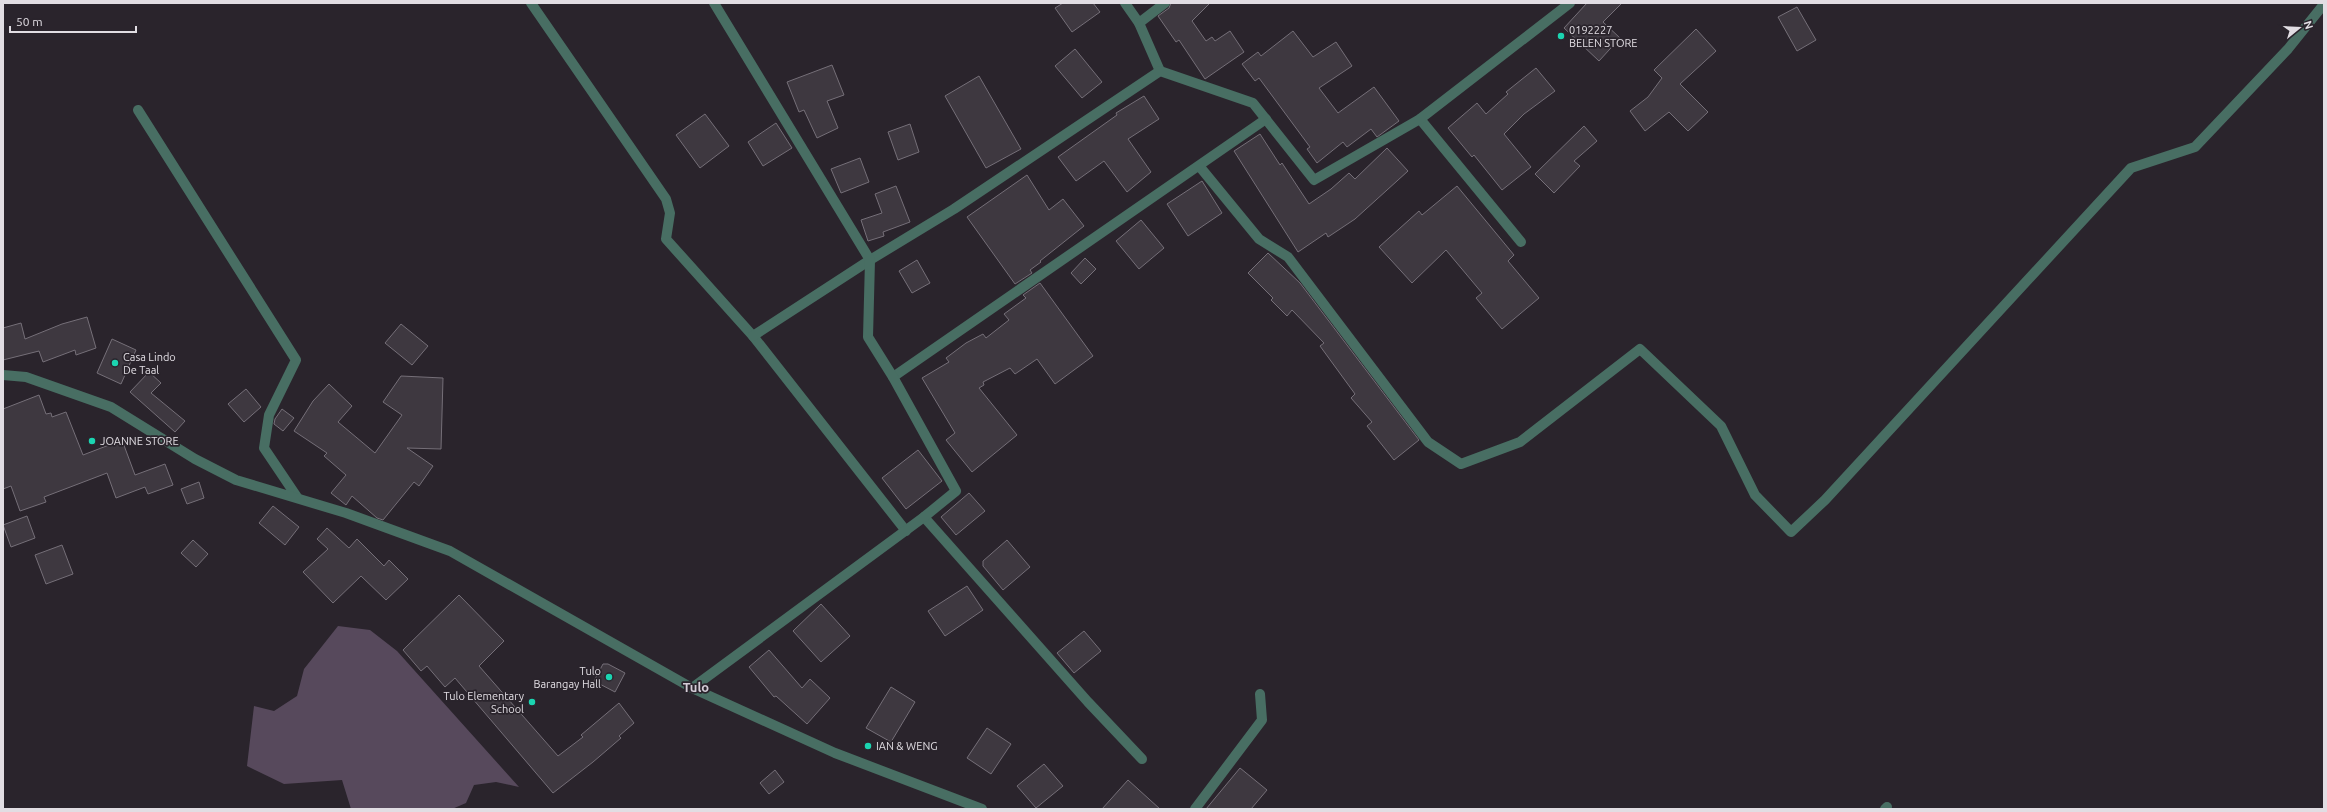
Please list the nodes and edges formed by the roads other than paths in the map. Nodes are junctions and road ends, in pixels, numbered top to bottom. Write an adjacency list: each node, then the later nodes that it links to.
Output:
1 (531, 3): 15 (street)
2 (714, 3): 14 (street)
3 (1125, 3): 7 (street)
4 (1165, 3): 7 (street)
5 (1570, 3): 11 (street)
6 (2324, 4): 12 (street)
7 (1139, 24): 8 (street)
8 (1160, 71): 10 (street); 14 (street)
9 (138, 110): 18 (street)
10 (1266, 119): 11 (street); 12 (street)
11 (1420, 119): 13 (street)
12 (1200, 167): 17 (street)
13 (1521, 242)
14 (870, 260): 15 (street); 17 (street)
15 (753, 336): 20 (street)
16 (3, 375): 18 (street)
17 (893, 377): 19 (street)
18 (297, 497): 21 (street)
19 (924, 517): 20 (street); 23 (street)
20 (906, 531): 21 (street)
21 (692, 688): 24 (street)
22 (1260, 694): 25 (street)
23 (1142, 759)
24 (982, 809)
25 (1195, 809)

